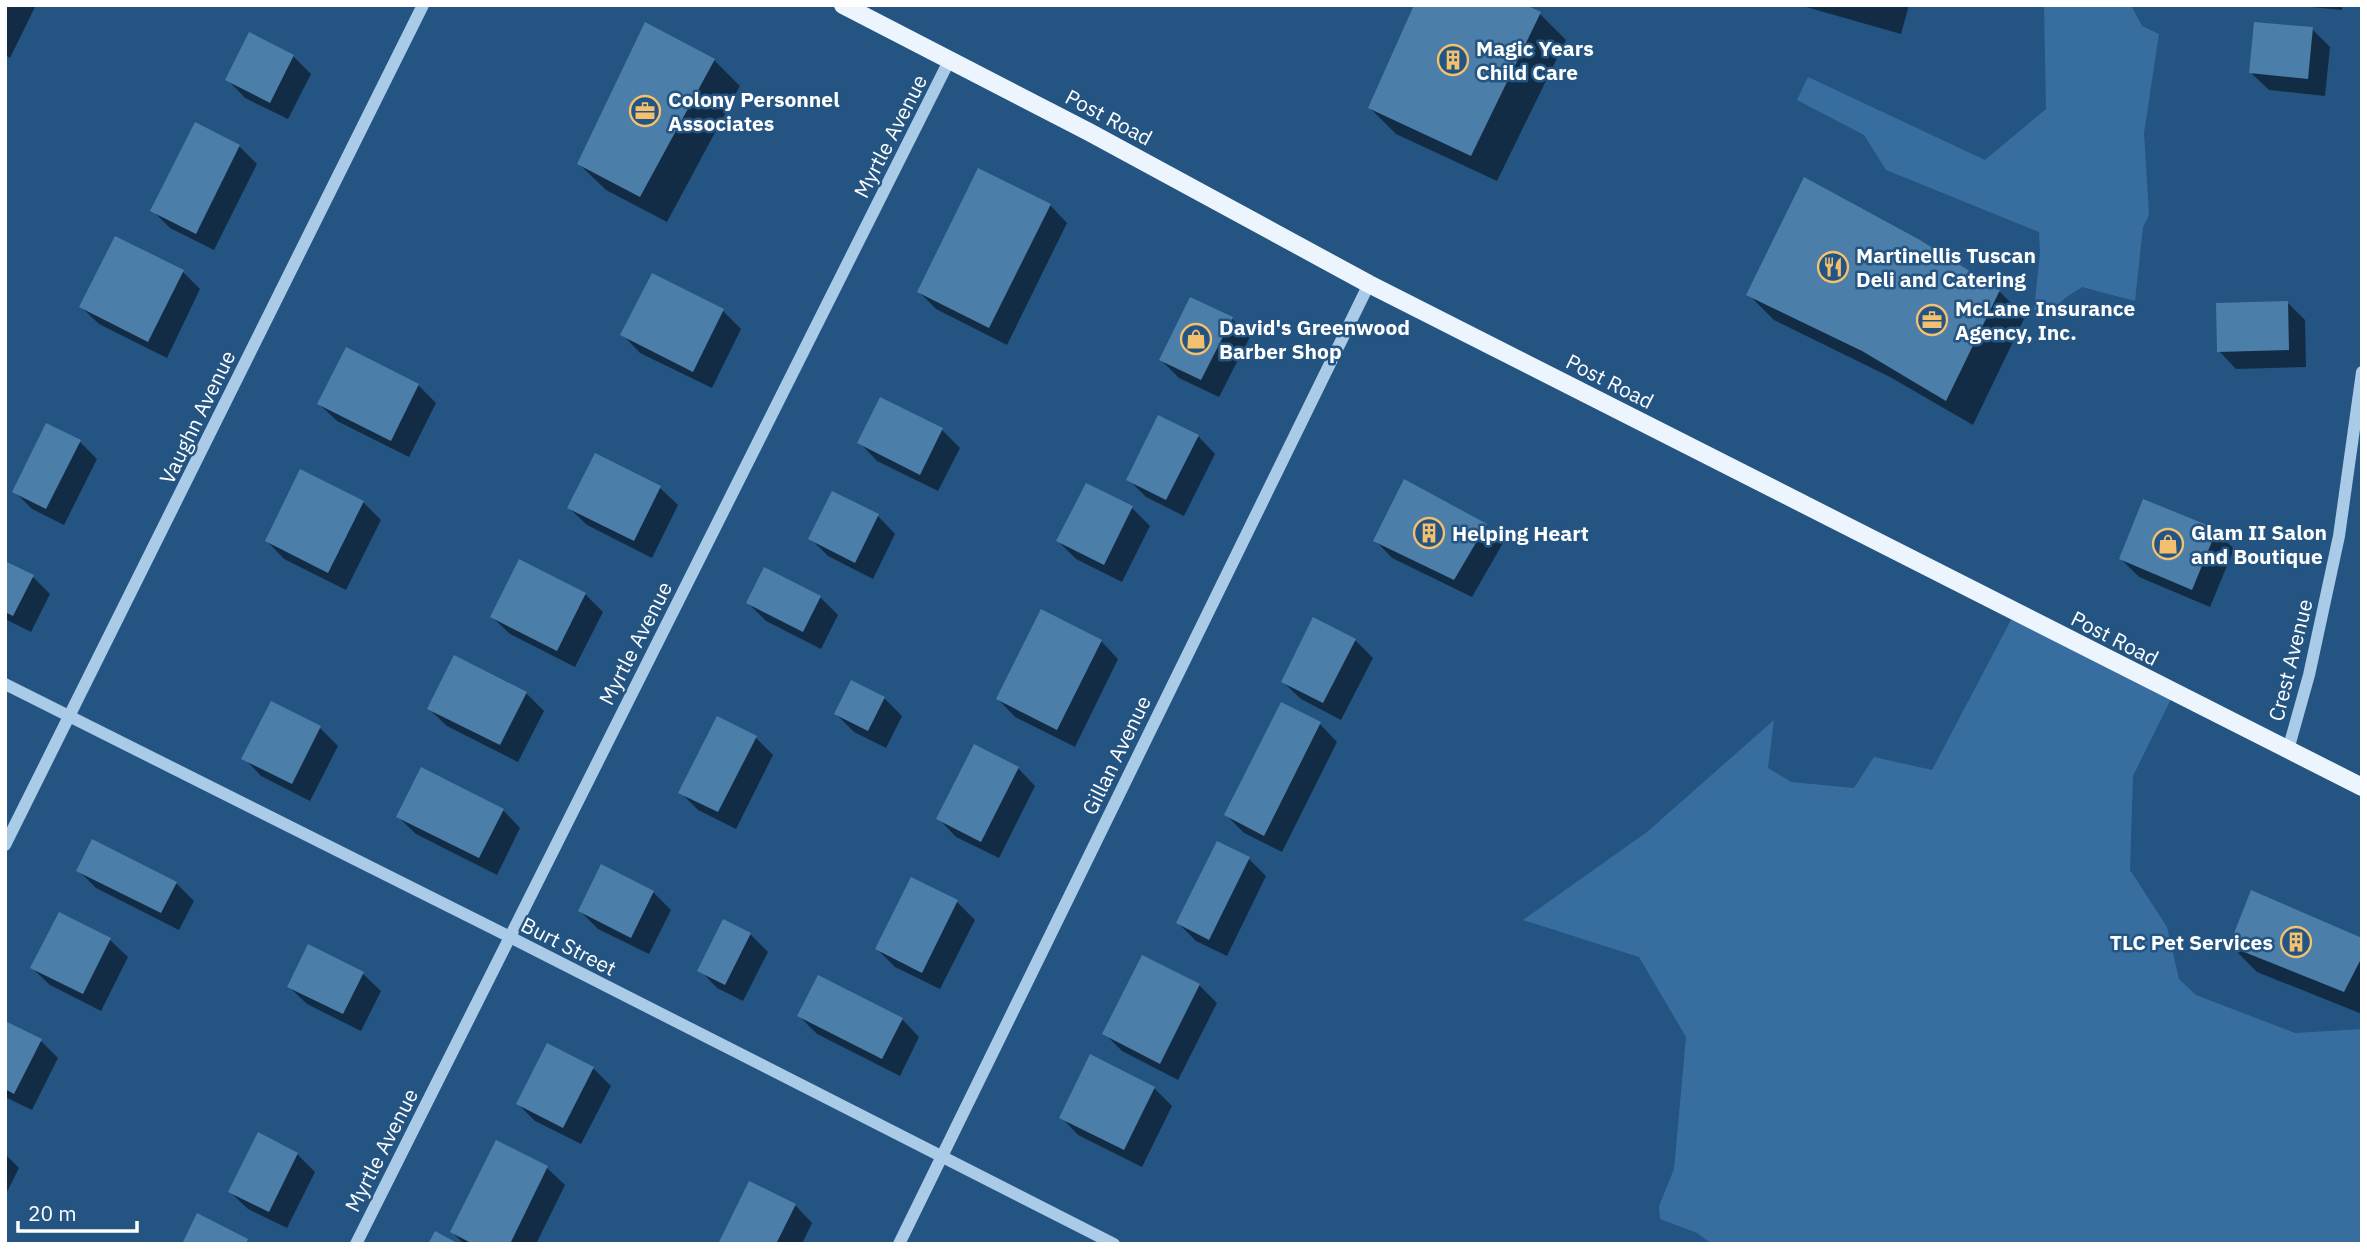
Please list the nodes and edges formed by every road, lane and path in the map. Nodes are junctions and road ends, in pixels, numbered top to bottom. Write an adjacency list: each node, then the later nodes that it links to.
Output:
1 (423, 5): 7 (street, Vaughn Avenue)
2 (843, 5): 3 (main road, Post Road)
3 (950, 59): 4 (main road, Post Road); 11 (street, Myrtle Avenue)
4 (1368, 284): 8 (main road, Post Road); 12 (street, Gillan Avenue)
5 (2362, 372): 8 (street, Crest Avenue)
6 (5, 684): 7 (street, Burt Street)
7 (69, 717): 10 (street, Vaughn Avenue); 11 (street, Burt Street)
8 (2288, 750): 9 (main road, Post Road)
9 (2362, 787)
10 (5, 845)
11 (510, 937): 12 (street, Burt Street); 13 (street, Myrtle Avenue)
12 (941, 1157): 14 (street, Gillan Avenue); 15 (street, Burt Street)
13 (356, 1244)
14 (898, 1244)
15 (1114, 1244)

